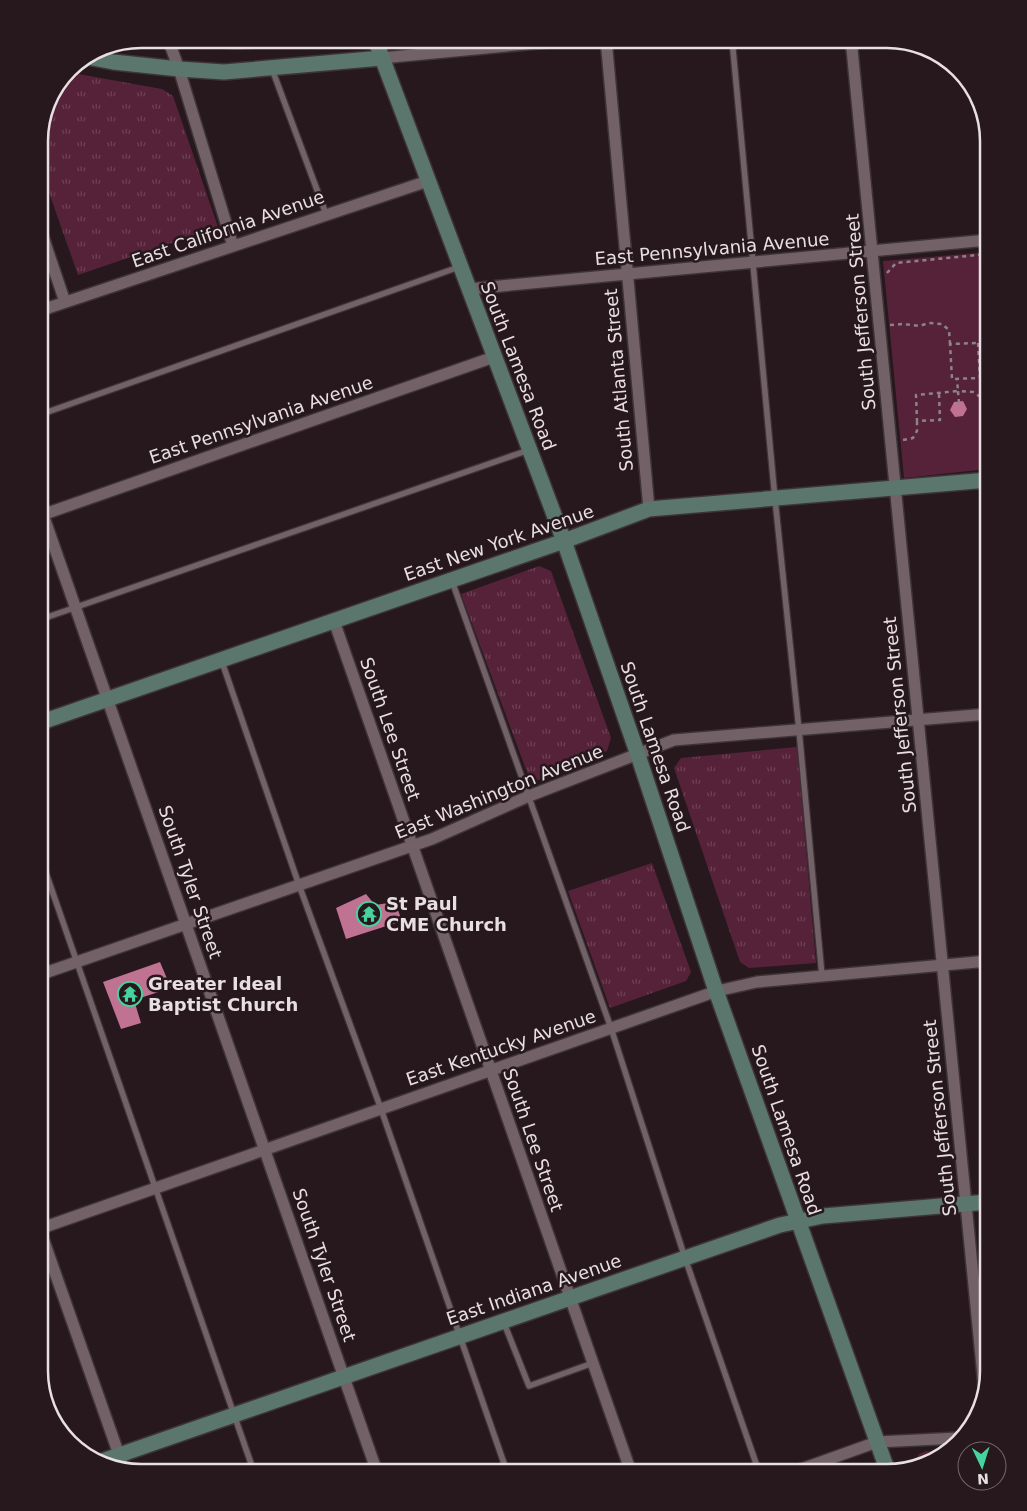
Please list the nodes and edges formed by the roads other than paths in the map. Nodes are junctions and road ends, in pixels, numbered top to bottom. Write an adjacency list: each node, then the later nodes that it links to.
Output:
1 (171, 48): 10 (street)
2 (378, 48): 7 (street, South Lamesa Road)
3 (454, 48): 7 (street)
4 (607, 48): 19 (street, South Atlanta Street)
5 (733, 48): 17 (lane)
6 (852, 48): 16 (street, South Jefferson Street)
7 (382, 58): 9 (street); 11 (street, South Lamesa Road)
8 (96, 59): 10 (street)
9 (272, 68): 10 (street); 12 (lane)
10 (178, 69): 14 (street)
11 (428, 180): 12 (street, East California Avenue); 18 (street, South Lamesa Road)
12 (326, 214): 14 (street, East California Avenue)
13 (979, 241): 16 (street, East Pennsylvania Avenue)
14 (233, 246): 21 (street, East California Avenue)
15 (48, 251): 21 (street)
16 (873, 251): 17 (street, East Pennsylvania Avenue); 27 (street, South Jefferson Street)
17 (754, 262): 19 (street, East Pennsylvania Avenue); 28 (lane)
18 (460, 266): 20 (street, South Lamesa Road); 24 (lane)
19 (627, 275): 20 (street, East Pennsylvania Avenue); 29 (street, South Atlanta Street)
20 (468, 289): 23 (street, South Lamesa Road)
21 (66, 302): 22 (street, East California Avenue)
22 (48, 308)
23 (494, 356): 25 (street, South Lamesa Road); 30 (street, East Pennsylvania Avenue)
24 (48, 412)
25 (529, 450): 32 (street, South Lamesa Road); 34 (lane)
26 (979, 481): 27 (street, East New York Avenue)
27 (895, 488): 28 (street, East New York Avenue); 41 (street, South Jefferson Street)
28 (775, 499): 29 (street, East New York Avenue); 42 (lane)
29 (649, 509): 32 (street, East New York Avenue)
30 (48, 513)
31 (48, 534): 34 (street, South Tyler Street)
32 (564, 541): 33 (street, East New York Avenue); 43 (street, South Lamesa Road)
33 (451, 580): 36 (street, East New York Avenue); 44 (lane)
34 (76, 608): 35 (lane); 38 (street, South Tyler Street)
35 (48, 617)
36 (334, 621): 37 (street, East New York Avenue); 45 (street, South Lee Street)
37 (221, 660): 38 (street, East New York Avenue); 47 (lane)
38 (108, 699): 40 (street, East New York Avenue); 48 (street, South Tyler Street)
39 (979, 715): 41 (street, East Washington Avenue)
40 (48, 720)
41 (919, 720): 42 (street, East Washington Avenue); 51 (street, South Jefferson Street)
42 (799, 730): 43 (street, East Washington Avenue); 53 (lane)
43 (638, 755): 44 (street, East Washington Avenue); 54 (street, South Lamesa Road)
44 (529, 796): 45 (street, East Washington Avenue); 55 (lane)
45 (412, 846): 47 (street, East Washington Avenue); 56 (street, South Lee Street)
46 (48, 879): 49 (lane)
47 (298, 886): 48 (street, East Washington Avenue); 57 (lane)
48 (186, 925): 49 (street, East Washington Avenue); 58 (street, South Tyler Street)
49 (77, 962): 52 (street, East Washington Avenue); 59 (lane)
50 (979, 962): 51 (street, East Kentucky Avenue)
51 (942, 966): 53 (street, East Kentucky Avenue); 61 (street, South Jefferson Street)
52 (48, 972)
53 (822, 976): 54 (street, East Kentucky Avenue)
54 (717, 991): 55 (street, East Kentucky Avenue); 62 (street, South Lamesa Road)
55 (611, 1028): 56 (street, East Kentucky Avenue); 65 (lane)
56 (490, 1071): 57 (street, East Kentucky Avenue); 66 (street, South Lee Street)
57 (381, 1109): 58 (street, East Kentucky Avenue); 68 (lane)
58 (265, 1150): 59 (street, East Kentucky Avenue); 71 (street, South Tyler Street)
59 (155, 1188): 63 (street, East Kentucky Avenue); 72 (lane)
60 (979, 1203): 61 (street, East Indiana Avenue)
61 (966, 1204): 62 (street, East Indiana Avenue); 69 (street, South Jefferson Street)
62 (797, 1220): 65 (street, East Indiana Avenue); 74 (street, South Lamesa Road)
63 (48, 1225)
64 (48, 1253): 75 (street)
65 (685, 1258): 66 (street, East Indiana Avenue); 80 (lane)
66 (570, 1298): 67 (street, East Indiana Avenue); 70 (street, South Lee Street)
67 (503, 1321): 68 (street, East Indiana Avenue); 70 (lane)
68 (459, 1336): 71 (street, East Indiana Avenue); 78 (lane)
69 (979, 1337)
70 (593, 1364): 79 (street, South Lee Street)
71 (345, 1376): 72 (street, East Indiana Avenue); 77 (street, South Tyler Street)
72 (234, 1414): 75 (street, East Indiana Avenue); 76 (lane)
73 (949, 1438): 74 (street)
74 (877, 1442): 81 (street); 82 (street, South Lamesa Road)
75 (122, 1462)
76 (251, 1463)
77 (374, 1463)
78 (504, 1463)
79 (628, 1464)
80 (755, 1464)
81 (816, 1464)
82 (885, 1464)

